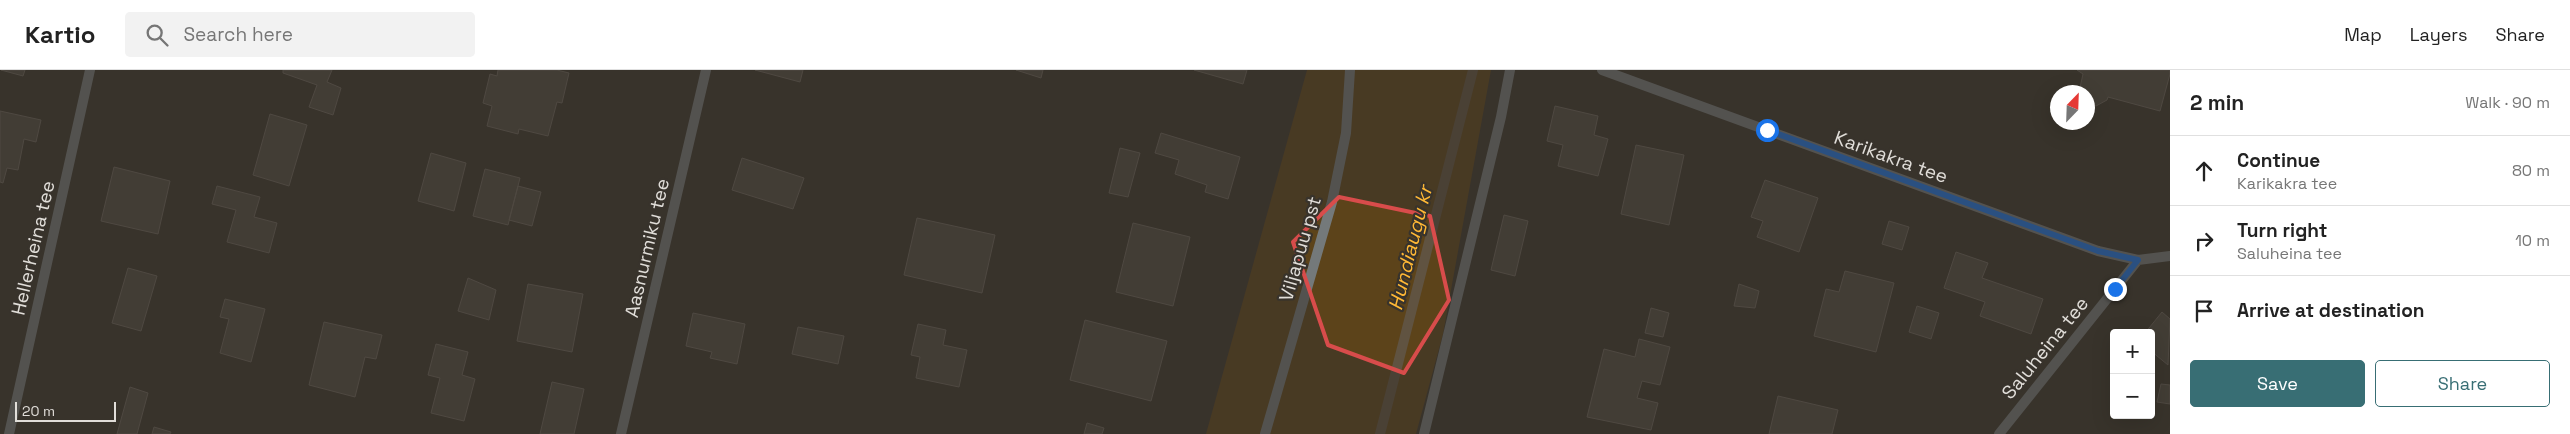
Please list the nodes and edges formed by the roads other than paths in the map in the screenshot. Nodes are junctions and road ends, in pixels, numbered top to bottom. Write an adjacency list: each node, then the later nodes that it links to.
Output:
1 (90, 70): 8 (street, Hellerheina tee)
2 (706, 70): 9 (street, Aasnurmiku tee)
3 (1350, 70): 10 (street, Viljapuu pst)
4 (1510, 70): 11 (street)
5 (1602, 70): 7 (street, Karikakra tee)
6 (2170, 256): 7 (street, Karikakra tee)
7 (2138, 260): 12 (street, Saluheina tee)
8 (10, 434)
9 (621, 434)
10 (1265, 434)
11 (1424, 434)
12 (1999, 434)

